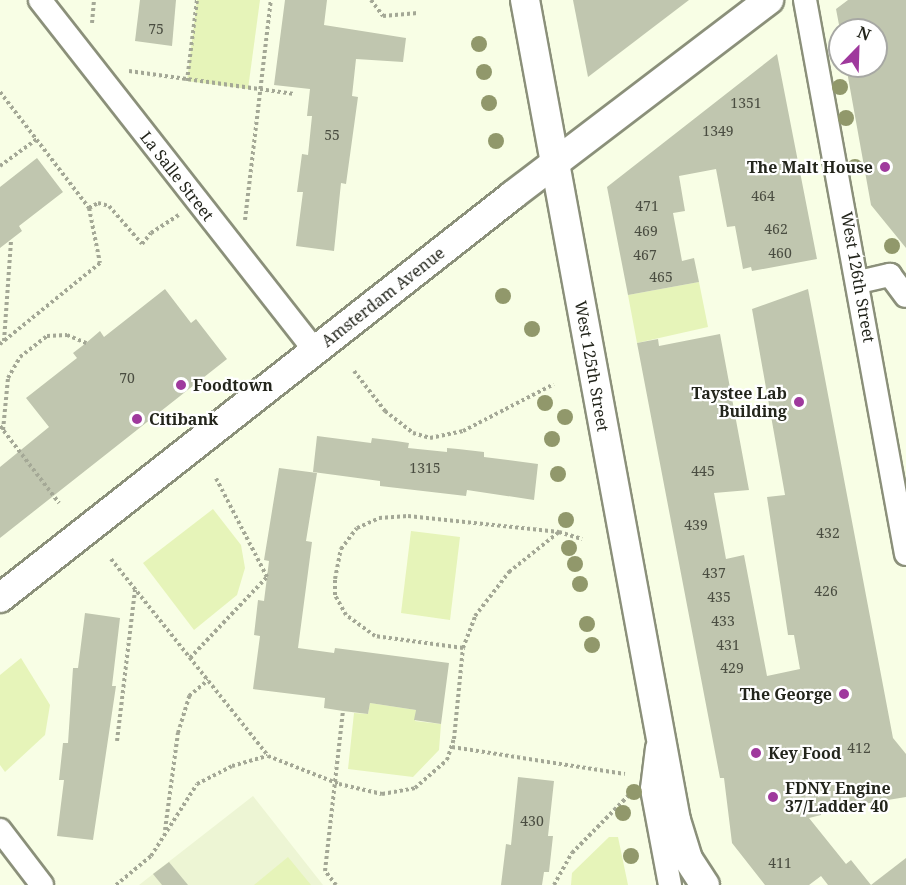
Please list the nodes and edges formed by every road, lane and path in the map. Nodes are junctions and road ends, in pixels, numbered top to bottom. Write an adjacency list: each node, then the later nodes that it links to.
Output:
1 (40, 0): 27 (street, La Salle Street)
2 (94, 0): 10 (path)
3 (197, 0): 12 (path)
4 (271, 0): 13 (path)
5 (371, 0): 9 (path)
6 (525, 0): 17 (main road, West 125th Street)
7 (769, 0): 17 (main road, Amsterdam Avenue)
8 (805, 0): 23 (street, West 126th Street)
9 (418, 13)
10 (92, 23)
11 (129, 71): 12 (path)
12 (187, 81): 13 (path)
13 (259, 90): 15 (path); 21 (path)
14 (0, 92): 16 (path)
15 (294, 94)
16 (37, 139): 18 (path); 19 (path)
17 (555, 163): 27 (main road, Amsterdam Avenue); 43 (main road, West 125th Street)
18 (0, 166)
19 (89, 208): 20 (path); 25 (path)
20 (179, 215)
21 (245, 220)
22 (11, 240): 25 (path)
23 (860, 282): 24 (street); 35 (street, West 126th Street)
24 (906, 296)
25 (2, 342)
26 (86, 343): 30 (path)
27 (315, 351): 38 (main road, Amsterdam Avenue)
28 (354, 371): 29 (path)
29 (554, 384)
30 (1, 428): 32 (path)
31 (216, 478): 40 (path)
32 (59, 503)
33 (559, 532): 34 (path); 39 (path); 39 (path)
34 (582, 539)
35 (906, 554)
36 (111, 559): 37 (path)
37 (135, 589): 40 (path); 44 (path)
38 (0, 598)
39 (463, 648): 45 (path)
40 (190, 658): 41 (path)
41 (208, 680): 46 (path); 51 (path)
42 (343, 711): 48 (path)
43 (658, 732): 56 (street, West 125th Street); 57 (main road, West 125th Street)
44 (117, 741)
45 (452, 747): 47 (path); 48 (path)
46 (268, 756): 48 (path); 51 (path)
47 (624, 774)
48 (335, 782): 54 (path)
49 (629, 795): 55 (path)
50 (0, 830): 52 (street)
51 (165, 831): 53 (path)
52 (42, 885)
53 (116, 885)
54 (336, 885)
55 (554, 885)
56 (670, 885)
57 (705, 885)

